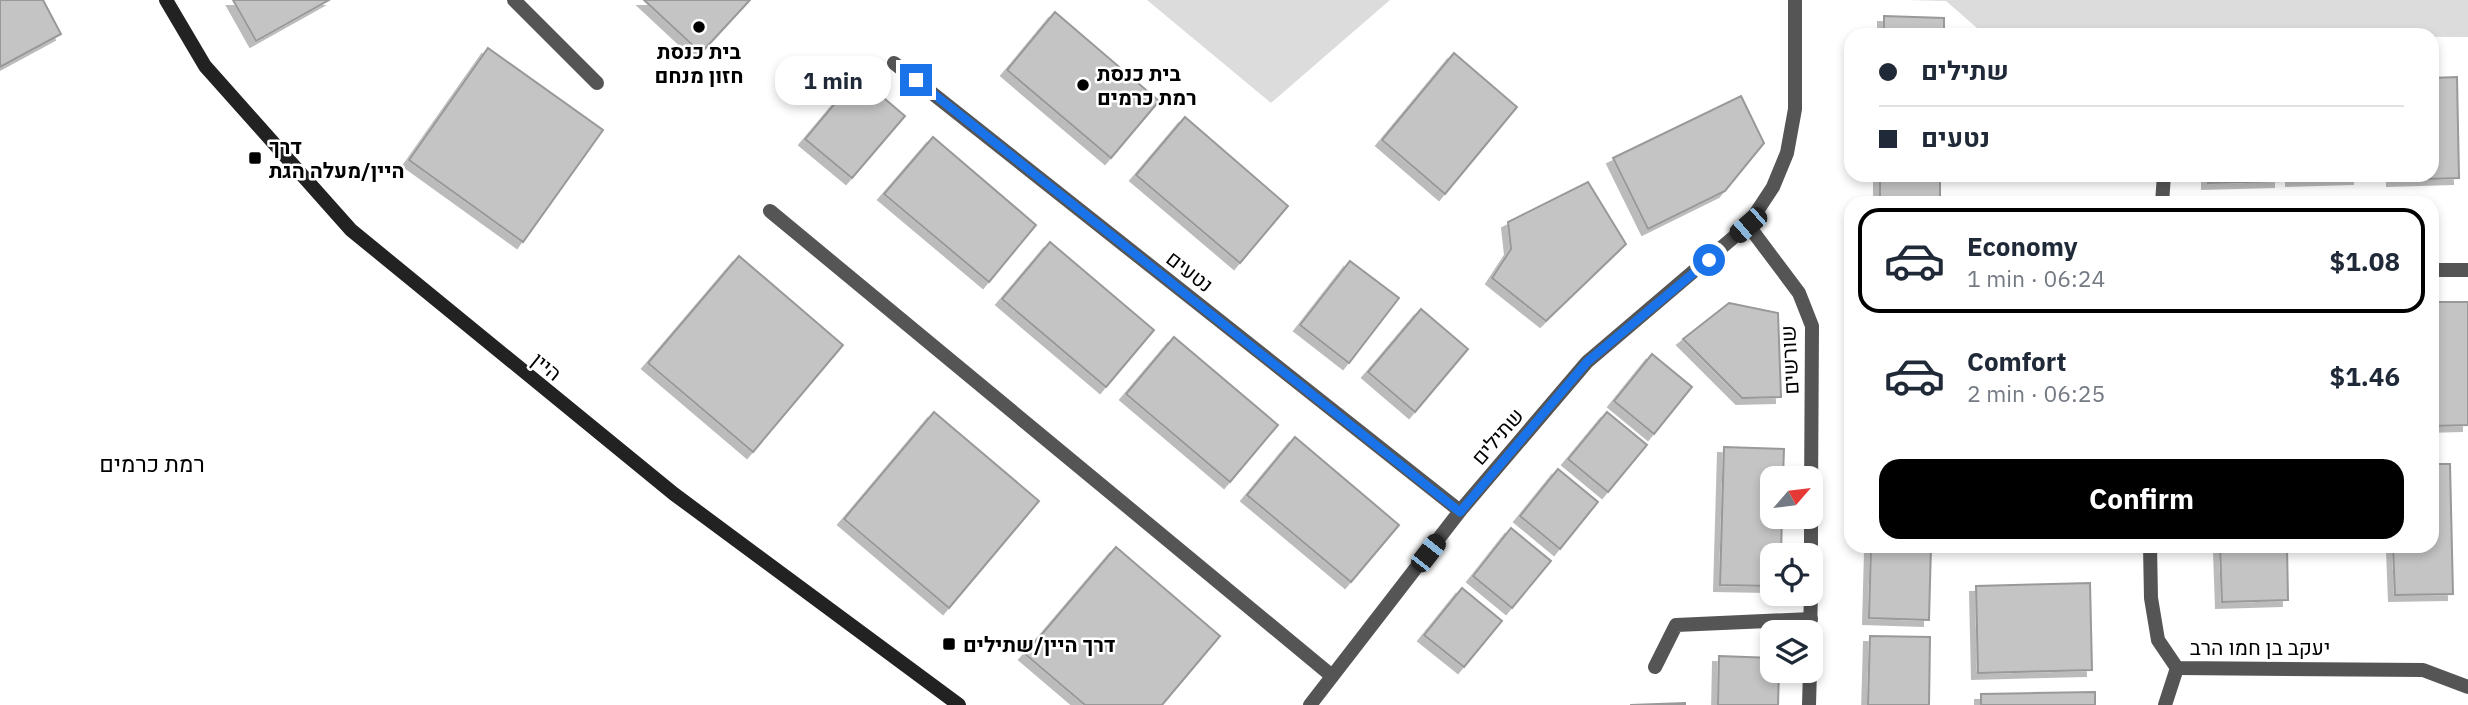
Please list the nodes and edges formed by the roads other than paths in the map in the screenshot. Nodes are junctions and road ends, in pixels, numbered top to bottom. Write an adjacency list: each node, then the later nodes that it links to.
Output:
1 (166, 0): 19 (street, היין)
2 (514, 0): 5 (street)
3 (1795, 0): 7 (street)
4 (894, 63): 11 (street, נטעים)
5 (597, 83)
6 (770, 211): 16 (street)
7 (1748, 225): 10 (street, שורשים); 11 (street, שתילים)
8 (2439, 270): 9 (street)
9 (2468, 270)
10 (1811, 466)
11 (1460, 512): 16 (street, שתילים)
12 (2150, 553): 15 (street, יעקב בן חמו הרב)
13 (1760, 625): 14 (street)
14 (1656, 667)
15 (2177, 668): 18 (street, יעקב בן חמו הרב); 22 (street)
16 (1332, 676): 20 (street, שתילים)
17 (1810, 683): 21 (street)
18 (2468, 687)
19 (959, 705)
20 (1310, 705)
21 (1809, 705)
22 (2165, 705)

